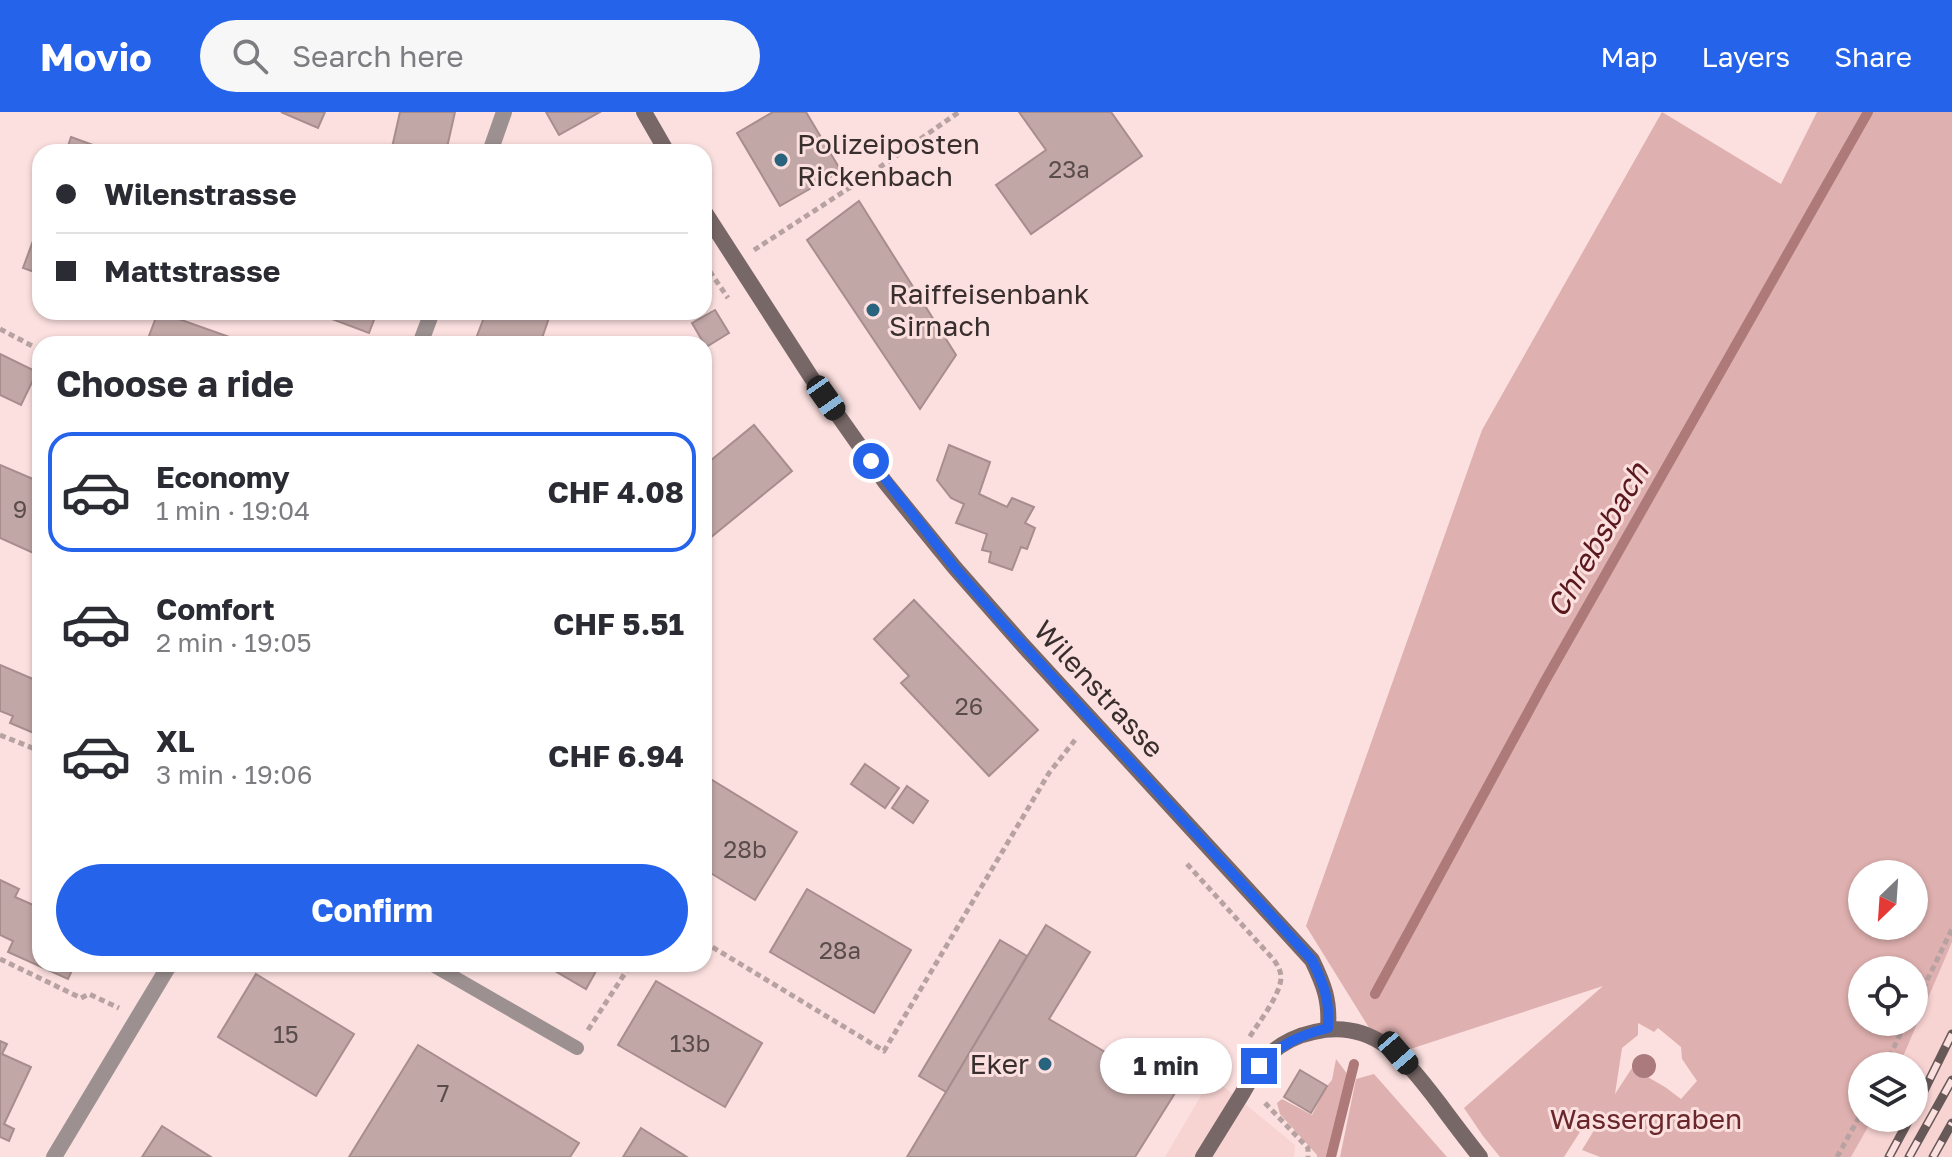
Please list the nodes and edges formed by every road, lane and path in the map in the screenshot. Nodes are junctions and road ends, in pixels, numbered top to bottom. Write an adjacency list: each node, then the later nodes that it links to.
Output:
1 (504, 112): 4 (street)
2 (644, 112): 5 (street)
3 (959, 112): 7 (path)
4 (493, 144)
5 (662, 144)
6 (712, 223): 21 (street, Wilenstrasse)
7 (751, 252)
8 (0, 329): 9 (path)
9 (32, 346)
10 (0, 735): 12 (path)
11 (1075, 740): 14 (path)
12 (32, 748)
13 (1952, 929): 19 (path)
14 (712, 947)
15 (0, 959): 20 (path)
16 (165, 972): 20 (street)
17 (445, 972): 22 (lane)
18 (626, 972): 22 (path)
19 (1928, 978)
20 (138, 1017): 25 (street)
21 (1328, 1028): 26 (street); 28 (street)
22 (577, 1048)
23 (1264, 1102): 27 (path)
24 (1851, 1132): 29 (path)
25 (54, 1157)
26 (1203, 1157)
27 (1308, 1157)
28 (1480, 1157)
29 (1837, 1157)

